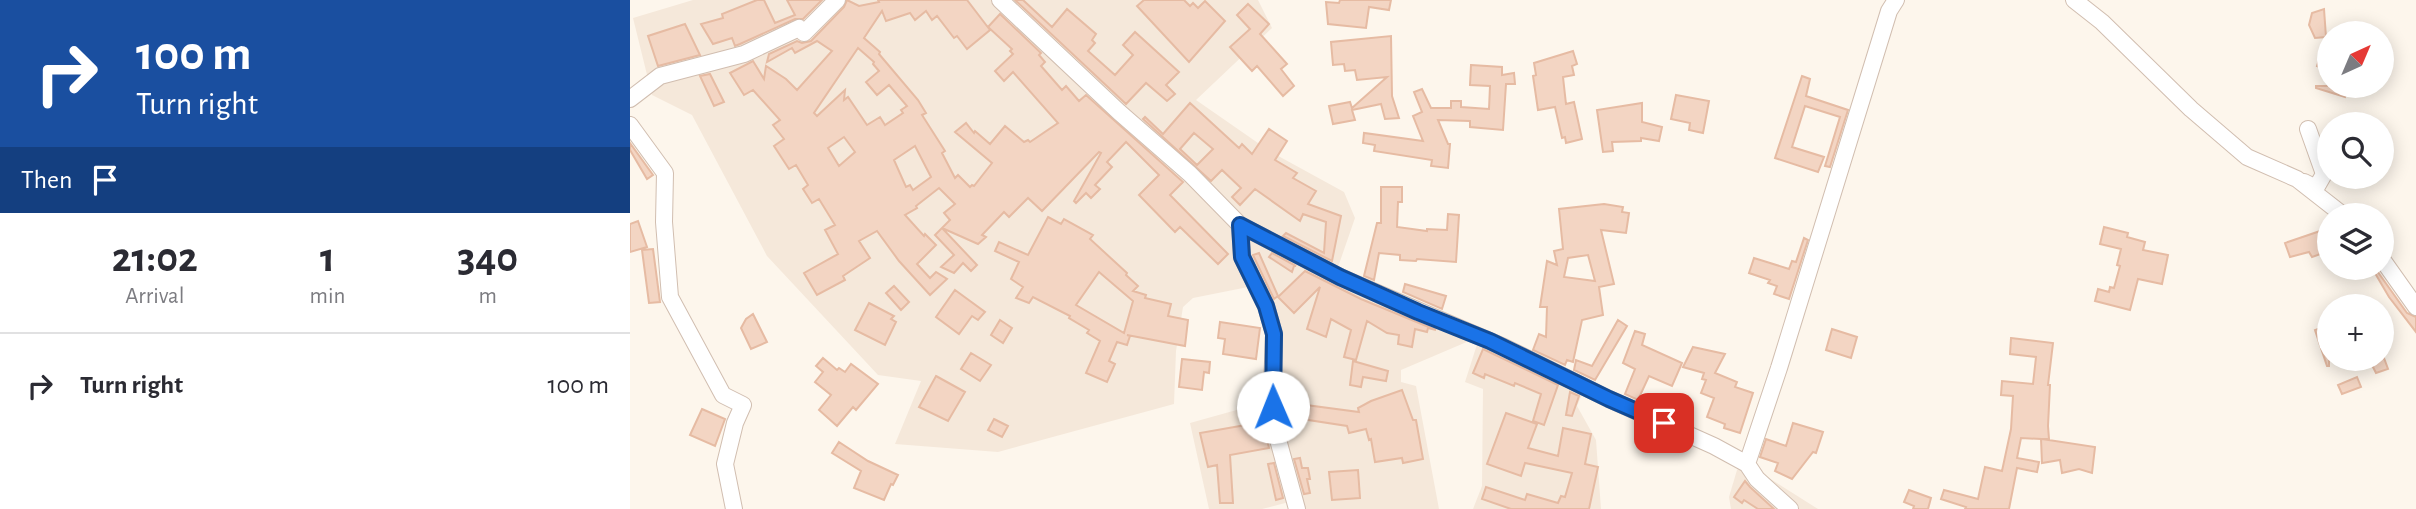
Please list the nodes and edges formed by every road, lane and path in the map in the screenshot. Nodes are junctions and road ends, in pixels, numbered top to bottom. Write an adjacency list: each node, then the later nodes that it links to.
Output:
1 (837, 0): 5 (street)
2 (1000, 0): 10 (street)
3 (1896, 0): 13 (street)
4 (2074, 0): 8 (street)
5 (630, 99)
6 (630, 125): 14 (street)
7 (2308, 129): 8 (street)
8 (2297, 179): 9 (street)
9 (2328, 203)
10 (1240, 225): 13 (street); 15 (street)
11 (2394, 277): 12 (street)
12 (2416, 307)
13 (1747, 464): 16 (street)
14 (734, 509)
15 (1297, 509)
16 (1790, 509)

